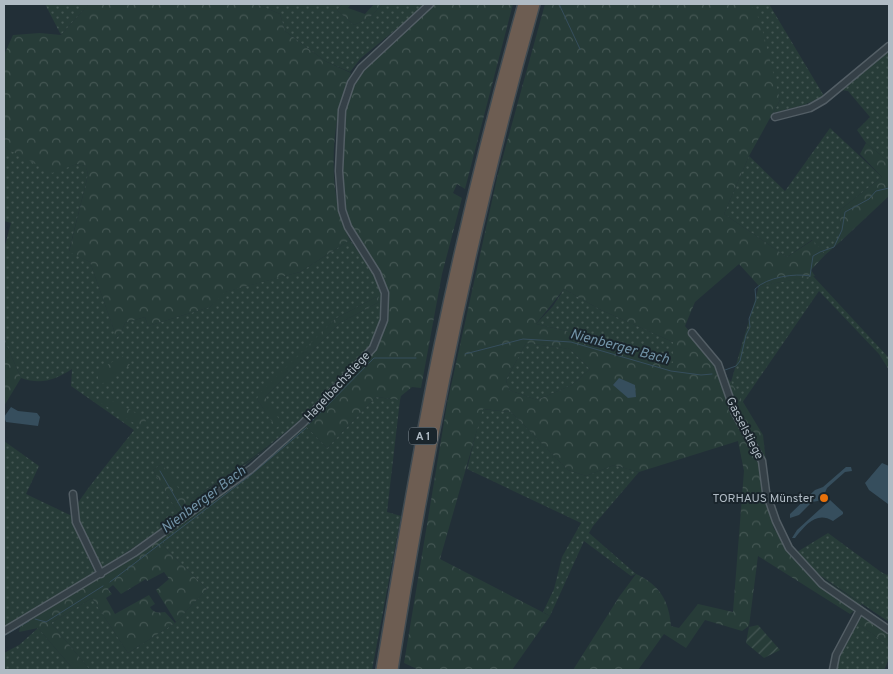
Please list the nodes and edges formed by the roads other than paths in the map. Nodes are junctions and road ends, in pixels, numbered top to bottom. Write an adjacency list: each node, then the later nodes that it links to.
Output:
1 (430, 4): 9 (street, Hagelbachstiege)
2 (524, 4): 6 (highway, A 1)
3 (534, 4): 6 (highway, A 1)
4 (889, 46): 5 (street)
5 (775, 116)
6 (477, 203): 13 (highway, A 1); 14 (highway, A 1)
7 (692, 334): 10 (street, Gasselstiege)
8 (73, 494): 9 (street)
9 (101, 574): 12 (street, Hagelbachstiege)
10 (860, 610): 11 (street, Gasselstiege); 15 (street)
11 (889, 630)
12 (4, 631)
13 (382, 670)
14 (392, 670)
15 (833, 670)

